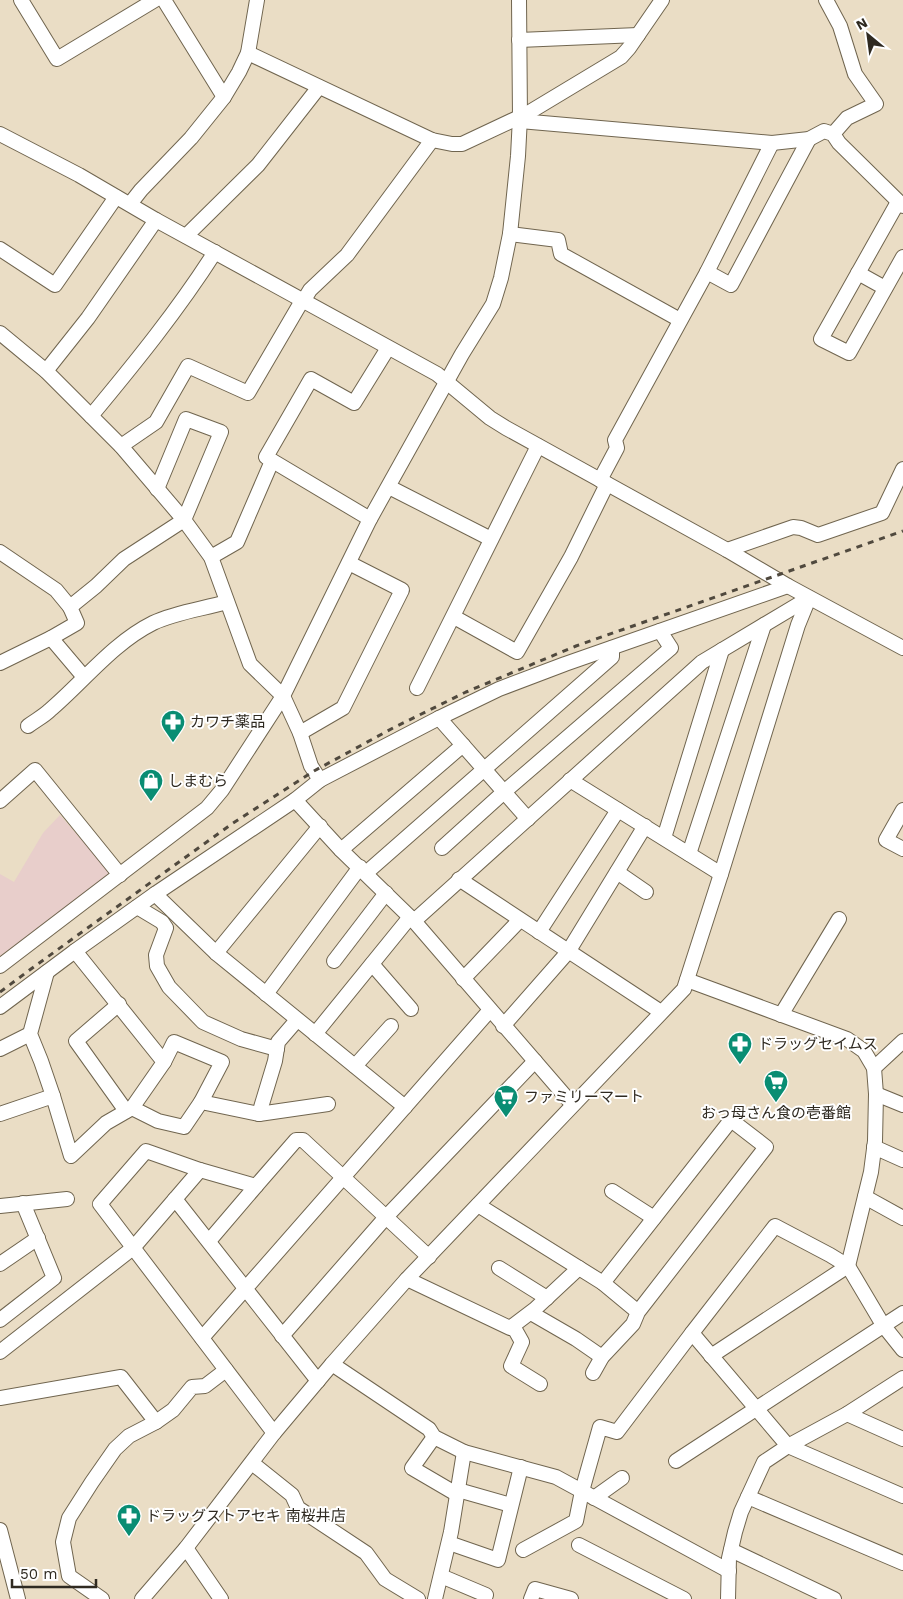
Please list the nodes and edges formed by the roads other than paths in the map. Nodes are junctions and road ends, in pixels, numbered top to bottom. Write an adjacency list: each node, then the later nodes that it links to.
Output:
1 (22, 0): 2 (street)
2 (155, 0)
3 (164, 0): 12 (street)
4 (257, 0): 10 (street)
5 (519, 0): 9 (street)
6 (662, 0): 8 (street)
7 (826, 0): 14 (street)
8 (638, 34): 9 (street); 13 (street)
9 (519, 40): 13 (street)
10 (248, 54): 11 (street); 12 (street)
11 (319, 87): 17 (street); 24 (street)
12 (224, 97): 20 (street)
13 (520, 119): 17 (street); 18 (street); 23 (street)
14 (832, 134): 16 (street); 21 (street)
15 (2, 138): 19 (street)
16 (808, 139): 18 (street); 28 (street)
17 (432, 140): 31 (street)
18 (772, 144): 28 (street)
19 (116, 197): 20 (street); 25 (street)
20 (130, 204): 22 (street)
21 (900, 204): 29 (street)
22 (156, 220): 24 (street); 35 (street)
23 (510, 234): 32 (street); 36 (street)
24 (186, 236): 26 (street)
25 (0, 249)
26 (215, 252): 31 (street); 37 (street)
27 (903, 257): 30 (street)
28 (707, 272): 32 (street)
29 (858, 273): 30 (street); 30 (street)
30 (885, 288)
31 (304, 300): 34 (street); 38 (street)
32 (680, 320): 42 (street)
33 (0, 333): 35 (street)
34 (388, 348): 36 (street); 40 (street)
35 (46, 371): 37 (street)
36 (447, 382): 39 (street); 43 (street)
37 (92, 416): 38 (street)
38 (121, 446): 44 (street)
39 (538, 446): 42 (street); 47 (street)
40 (272, 460): 45 (street); 50 (street)
41 (903, 469): 48 (street)
42 (604, 482): 48 (street); 56 (street)
43 (389, 487): 45 (street); 47 (street)
44 (157, 489): 46 (street); 46 (street)
45 (370, 519): 51 (street)
46 (184, 520): 50 (street); 55 (street)
47 (491, 539): 56 (street)
48 (727, 550): 52 (street)
49 (0, 552): 55 (street)
50 (211, 557): 54 (street)
51 (348, 563): 66 (street); 69 (street)
52 (788, 586): 53 (street); 58 (street)
53 (809, 598): 57 (street); 61 (street); 89 (street)
54 (227, 602): 64 (street); 66 (street)
55 (70, 608): 59 (street)
56 (454, 617): 65 (street)
57 (764, 625): 62 (street); 86 (street)
58 (660, 631): 60 (street); 74 (street)
59 (51, 638): 63 (street); 64 (street)
60 (612, 648): 67 (street); 71 (street)
61 (903, 648)
62 (722, 650): 73 (street); 82 (street)
63 (0, 663)
64 (84, 677): 68 (street)
65 (417, 688)
66 (284, 696): 69 (street); 90 (street)
67 (439, 718): 70 (street); 72 (street)
68 (28, 726)
69 (300, 733): 72 (street)
70 (463, 745): 71 (street); 84 (street)
71 (484, 769): 74 (street); 87 (street)
72 (320, 780): 75 (street)
73 (570, 780): 77 (street); 79 (street)
74 (504, 792): 79 (street); 83 (street)
75 (295, 800): 80 (street); 94 (street)
76 (0, 801): 90 (street)
77 (618, 810): 81 (street); 99 (street)
78 (903, 810): 85 (street)
79 (528, 819): 91 (street)
80 (320, 826): 84 (street); 102 (street)
81 (645, 826): 82 (street); 88 (street)
82 (664, 838): 86 (street)
83 (442, 848)
84 (342, 850): 87 (street)
85 (903, 850)
86 (689, 854): 89 (street)
87 (363, 870): 93 (street); 109 (street)
88 (617, 872): 92 (street); 101 (street)
89 (721, 874): 108 (street)
90 (120, 875): 105 (street)
91 (459, 880): 96 (street); 98 (street)
92 (646, 892)
93 (386, 893): 96 (street); 103 (street)
94 (155, 894): 95 (street); 102 (street)
95 (137, 907): 100 (street); 123 (street)
96 (412, 919): 104 (street); 107 (street)
97 (839, 919): 115 (street)
98 (520, 920): 99 (street); 107 (street)
99 (538, 932): 101 (street)
100 (75, 950): 106 (street); 110 (street)
101 (568, 952): 114 (street); 118 (street)
102 (216, 954): 109 (street)
103 (334, 961)
104 (372, 964): 112 (street); 120 (street)
105 (0, 966)
106 (47, 972): 111 (street); 119 (street)
107 (463, 979): 113 (street)
108 (687, 980): 114 (street); 115 (street)
109 (266, 994): 116 (street)
110 (119, 1004): 125 (street); 136 (street)
111 (0, 1007)
112 (411, 1009)
113 (490, 1010): 118 (street); 135 (street)
114 (661, 1012): 134 (street)
115 (781, 1015): 127 (street)
116 (297, 1020): 120 (street); 123 (street)
117 (391, 1026): 126 (street)
118 (503, 1026): 124 (street)
119 (30, 1034): 122 (street); 130 (street)
120 (315, 1034): 126 (street)
121 (903, 1042): 127 (street)
122 (0, 1049)
123 (277, 1049): 138 (street)
124 (535, 1061): 134 (street); 151 (street)
125 (164, 1062): 131 (street); 136 (street)
126 (355, 1066): 135 (street)
127 (874, 1068): 129 (street)
128 (903, 1091): 132 (street)
129 (876, 1094): 132 (street); 139 (street)
130 (53, 1096): 136 (street); 137 (street)
131 (201, 1102): 136 (street); 138 (street)
132 (897, 1102)
133 (328, 1104): 138 (street)
134 (572, 1104): 149 (street)
135 (405, 1107): 142 (street)
136 (129, 1110)
137 (0, 1114)
138 (259, 1114)
139 (874, 1148): 140 (street); 145 (street)
140 (903, 1160)
141 (200, 1170): 143 (street); 147 (street); 156 (street)
142 (343, 1178): 143 (street); 151 (street); 164 (street)
143 (256, 1186): 155 (street)
144 (612, 1191): 152 (street)
145 (865, 1197): 153 (street); 159 (street)
146 (67, 1199): 148 (street)
147 (175, 1199): 155 (street); 156 (street)
148 (24, 1203): 150 (street); 154 (street)
149 (478, 1205): 157 (street); 161 (street)
150 (3, 1207)
151 (386, 1217): 157 (street); 173 (street)
152 (654, 1218): 163 (street); 166 (street)
153 (903, 1218)
154 (38, 1238): 158 (street); 169 (street)
155 (209, 1242): 164 (street)
156 (133, 1248): 174 (street); 176 (street)
157 (429, 1257): 162 (street)
158 (0, 1264)
159 (848, 1266): 171 (street); 172 (street); 177 (street)
160 (499, 1268): 165 (street)
161 (579, 1268): 163 (street); 165 (street)
162 (406, 1279): 170 (street); 179 (street)
163 (603, 1284): 166 (street)
164 (245, 1288): 173 (street); 174 (street)
165 (547, 1298): 167 (street)
166 (638, 1312): 178 (street)
167 (531, 1313): 170 (street); 178 (street)
168 (903, 1313): 171 (street)
169 (0, 1320)
170 (513, 1326): 184 (street)
171 (883, 1326): 175 (street); 186 (street)
172 (692, 1333): 177 (street); 199 (street)
173 (282, 1336): 183 (street)
174 (202, 1338): 180 (street)
175 (903, 1350)
176 (0, 1352)
177 (711, 1356): 186 (street)
178 (602, 1357): 181 (street)
179 (332, 1364): 183 (street); 190 (street)
180 (226, 1370): 188 (street); 189 (street)
181 (592, 1373)
182 (903, 1378): 187 (street)
183 (318, 1381): 189 (street)
184 (540, 1384)
185 (0, 1398): 188 (street)
186 (756, 1408): 192 (street); 194 (street)
187 (847, 1414): 191 (street); 192 (street)
188 (156, 1422): 215 (street)
189 (274, 1433): 195 (street)
190 (434, 1437): 193 (street); 198 (street)
191 (903, 1439)
192 (788, 1446): 200 (street); 202 (street)
193 (464, 1452): 196 (street); 198 (street)
194 (676, 1461)
195 (252, 1463): 207 (street); 218 (street)
196 (520, 1467): 199 (street); 203 (street)
197 (622, 1478): 201 (street)
198 (458, 1490): 203 (street); 205 (street)
199 (582, 1491): 201 (street); 208 (street)
200 (903, 1496)
201 (594, 1498): 211 (street)
202 (748, 1498): 209 (street); 210 (street)
203 (511, 1505): 205 (street)
204 (0, 1530): 214 (street)
205 (449, 1543): 212 (street)
206 (579, 1545): 222 (street)
207 (186, 1548): 216 (street); 217 (street)
208 (523, 1550)
209 (731, 1550): 211 (street); 224 (street)
210 (903, 1563)
211 (729, 1571): 223 (street)
212 (441, 1576): 213 (street); 219 (street)
213 (486, 1595)
214 (18, 1599)
215 (102, 1599)
216 (142, 1599)
217 (221, 1599)
218 (418, 1599)
219 (436, 1599)
220 (531, 1599): 221 (street)
221 (571, 1599)
222 (684, 1599)
223 (728, 1599)
224 (834, 1599)

